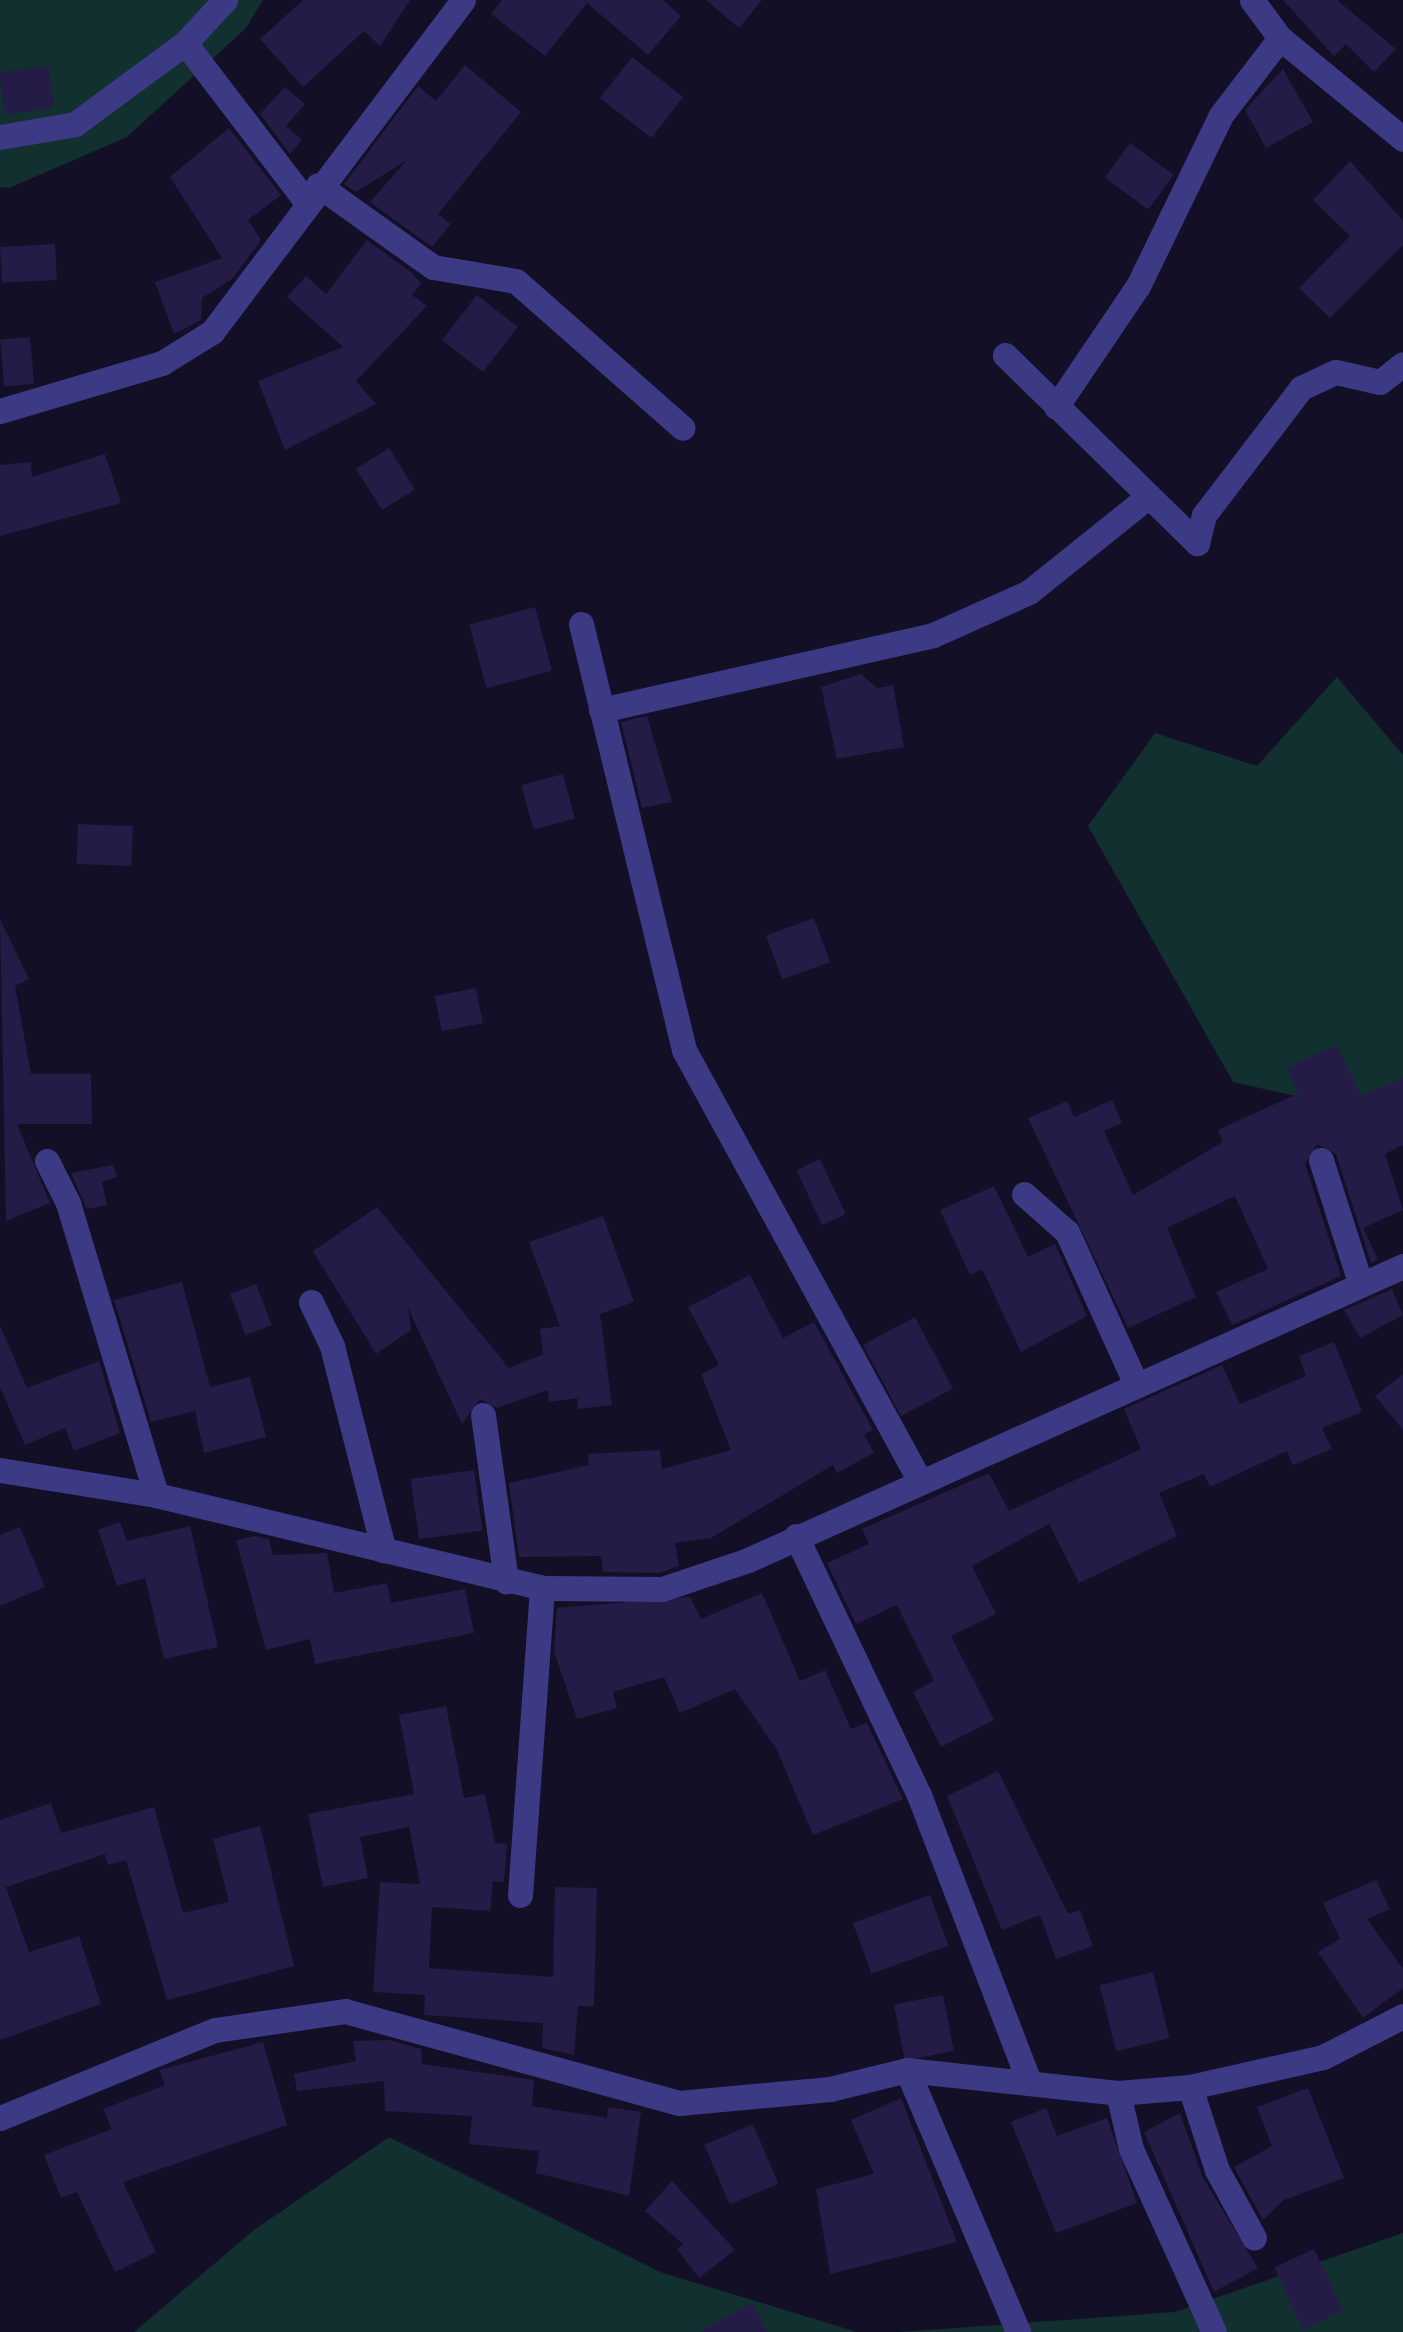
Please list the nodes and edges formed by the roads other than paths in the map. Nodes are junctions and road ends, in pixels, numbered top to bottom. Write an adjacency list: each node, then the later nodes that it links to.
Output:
1 (225, 0): 5 (street)
2 (462, 0): 8 (street)
3 (1252, 0): 4 (street)
4 (1280, 38): 7 (street); 11 (street)
5 (185, 43): 6 (street); 8 (street)
6 (0, 137)
7 (1403, 139)
8 (312, 193): 12 (street); 13 (street)
9 (1005, 355): 11 (street)
10 (1403, 364): 14 (street)
11 (1056, 406): 14 (street)
12 (0, 411)
13 (683, 428)
14 (1144, 499): 16 (street)
15 (582, 624): 16 (street)
16 (600, 710): 26 (street)
17 (1320, 1160): 21 (street)
18 (48, 1161): 27 (street)
19 (1024, 1194): 23 (street)
20 (1403, 1266): 21 (street)
21 (1361, 1285): 23 (street)
22 (311, 1302): 29 (street)
23 (1136, 1384): 26 (street)
24 (483, 1416): 30 (street)
25 (0, 1470): 27 (street)
26 (919, 1480): 28 (street)
27 (156, 1495): 29 (street)
28 (796, 1536): 31 (street); 35 (street)
29 (384, 1551): 30 (street)
30 (506, 1581): 31 (street)
31 (542, 1588): 32 (street)
32 (520, 1895)
33 (1403, 2016): 36 (street)
34 (908, 2070): 35 (street); 38 (street); 40 (street)
35 (1027, 2077): 37 (street)
36 (1190, 2088): 37 (street); 39 (street)
37 (1118, 2093): 41 (street)
38 (0, 2118)
39 (1254, 2238)
40 (1018, 2332)
41 (1214, 2332)

